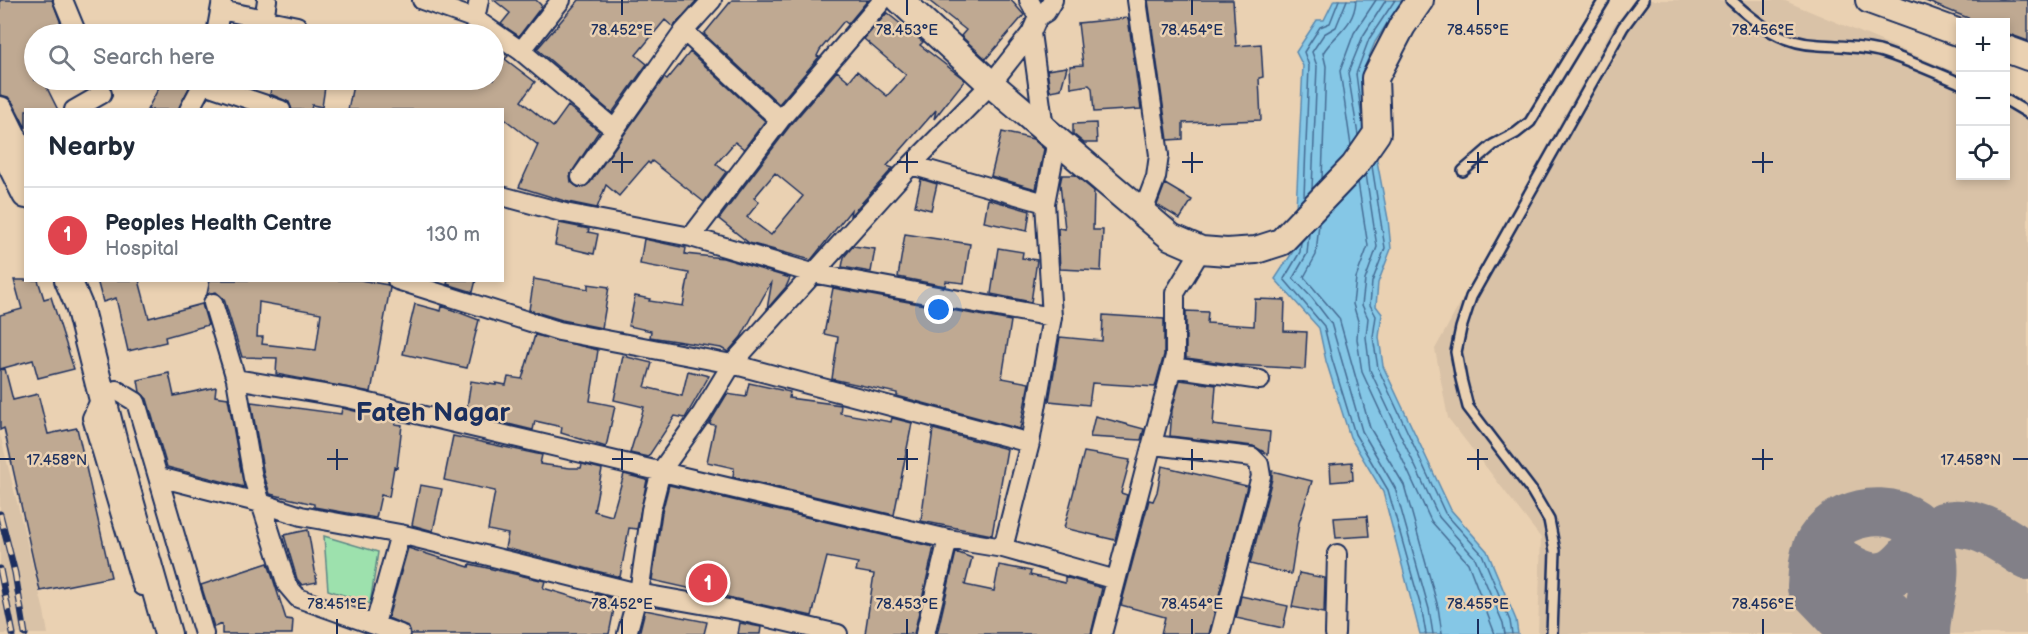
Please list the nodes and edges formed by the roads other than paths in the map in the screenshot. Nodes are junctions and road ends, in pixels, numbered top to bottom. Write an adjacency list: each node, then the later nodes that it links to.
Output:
1 (63, 0): 20 (street)
2 (267, 0): 19 (street)
3 (423, 0): 18 (street)
4 (479, 0): 18 (street)
5 (561, 0): 29 (street)
6 (712, 0): 25 (street)
7 (883, 0): 42 (street)
8 (900, 0): 32 (main road)
9 (1029, 0): 24 (street)
10 (1053, 0): 24 (street)
11 (1137, 0): 52 (street)
12 (1420, 0): 54 (main road)
13 (1604, 0): 47 (lane)
14 (1644, 0): 90 (lane)
15 (1731, 0): 31 (lane)
16 (1869, 0): 26 (main road)
17 (221, 5): 19 (street); 21 (street)
18 (475, 19): 23 (street)
19 (264, 20): 22 (street)
20 (74, 24)
21 (218, 24)
22 (286, 24)
23 (482, 24)
24 (1034, 25): 32 (street); 44 (street)
25 (684, 31): 42 (street); 43 (street)
26 (1956, 32)
27 (504, 39): 29 (street)
28 (2010, 50): 30 (main road)
29 (521, 51): 43 (street)
30 (2028, 57)
31 (1956, 81)
32 (991, 84): 44 (main road); 46 (street)
33 (100, 90): 37 (street)
34 (200, 90): 38 (street)
35 (227, 90): 39 (street)
36 (2010, 102): 41 (lane)
37 (78, 108)
38 (190, 108)
39 (276, 108)
40 (0, 110): 45 (main road)
41 (2028, 113)
42 (780, 120): 53 (street)
43 (614, 129): 48 (street)
44 (1051, 134): 51 (street); 52 (main road)
45 (17, 146): 49 (main road)
46 (911, 165): 51 (street); 55 (street)
47 (1463, 171)
48 (581, 177)
49 (24, 184)
50 (504, 197): 53 (street)
51 (1045, 202): 60 (street)
52 (1142, 214): 54 (main road)
53 (691, 237): 55 (street)
54 (1201, 250): 62 (street)
55 (812, 273): 60 (street); 61 (street)
56 (69, 282): 65 (main road)
57 (83, 282): 65 (main road)
58 (409, 282): 61 (street)
59 (213, 303): 63 (street)
60 (1052, 317): 66 (street)
61 (732, 364): 66 (street); 69 (street)
62 (1172, 367): 64 (street); 67 (street)
63 (236, 379): 69 (street); 71 (street)
64 (1260, 380)
65 (109, 393): 68 (main road); 70 (street); 79 (street)
66 (1030, 443): 74 (street)
67 (1154, 445): 76 (street); 88 (street)
68 (122, 449): 80 (main road); 81 (main road)
69 (661, 471): 73 (street); 77 (street)
70 (159, 477): 71 (street); 82 (street)
71 (261, 502): 72 (street); 78 (street)
72 (400, 534): 77 (street); 78 (street)
73 (948, 539): 74 (street); 86 (street)
74 (1003, 548): 76 (street)
75 (1337, 554): 89 (street)
76 (1116, 580): 87 (street)
77 (638, 593): 84 (street); 85 (street)
78 (375, 624): 83 (street)
79 (156, 634)
80 (168, 634)
81 (180, 634)
82 (204, 634)
83 (400, 634)
84 (627, 634)
85 (838, 634)
86 (925, 634)
87 (1102, 634)
88 (1220, 634)
89 (1335, 634)
90 (1552, 634)

